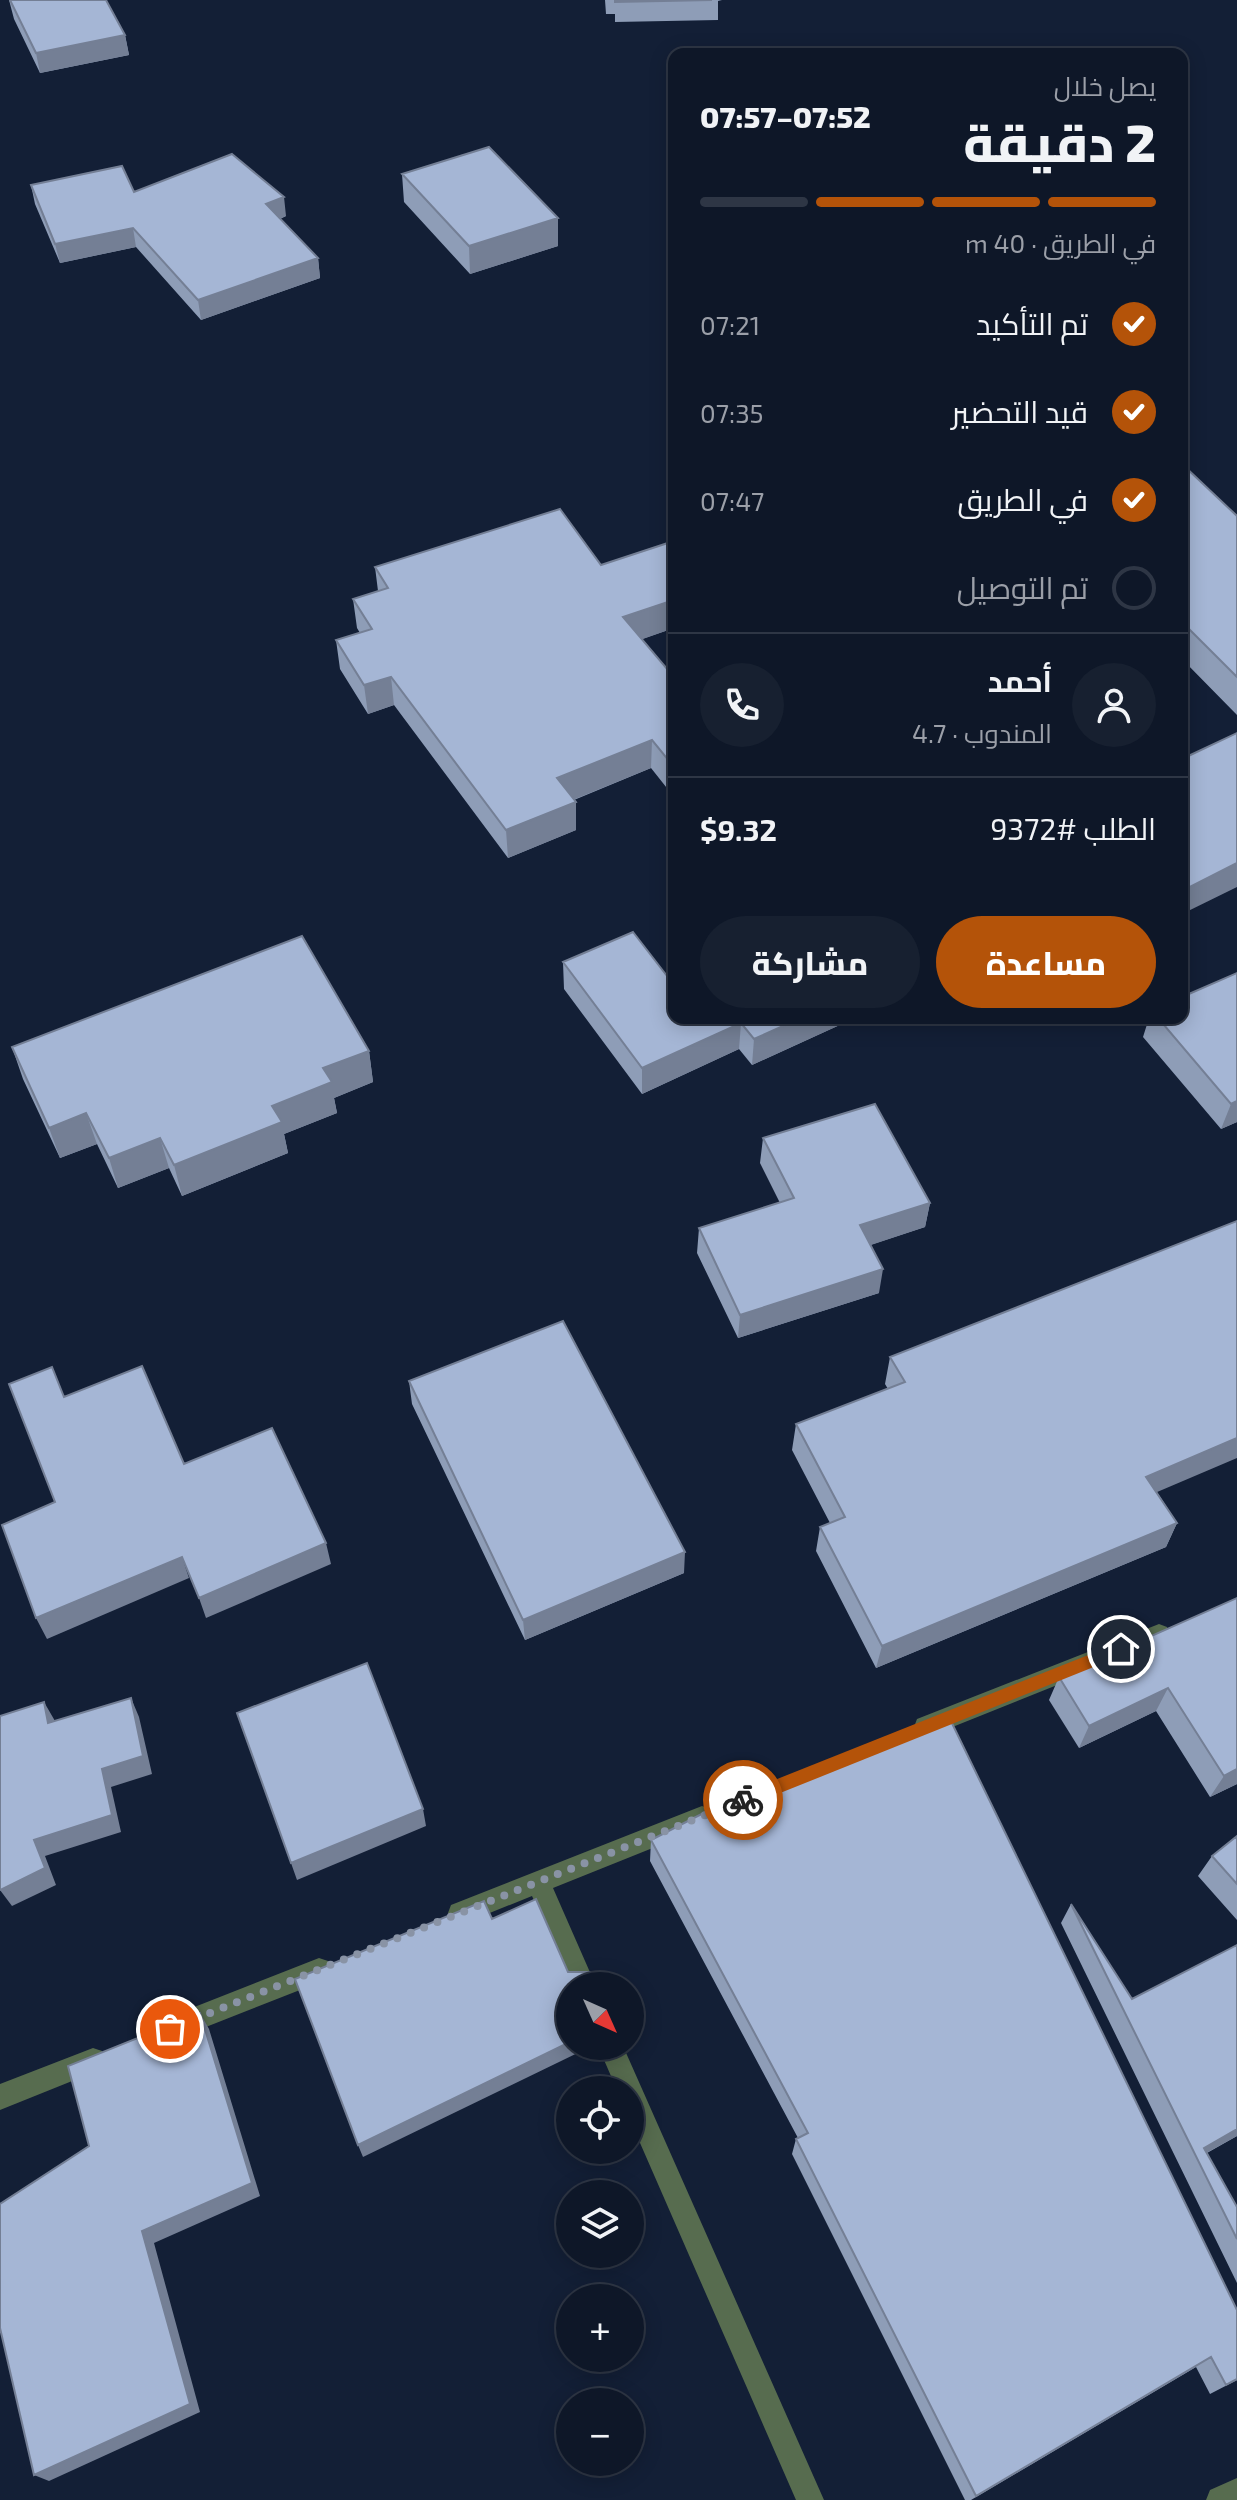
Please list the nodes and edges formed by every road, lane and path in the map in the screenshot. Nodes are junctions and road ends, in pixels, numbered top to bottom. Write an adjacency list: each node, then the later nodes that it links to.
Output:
1 (1179, 1626): 2 (street)
2 (946, 1719): 3 (street); 4 (street)
3 (903, 1736)
4 (960, 1747)
5 (728, 1806): 6 (street)
6 (538, 1882): 7 (street); 9 (street)
7 (436, 1923)
8 (335, 1964): 10 (street)
9 (578, 1972)
10 (160, 2033)
11 (116, 2051): 12 (street)
12 (0, 2097)
13 (644, 2122): 15 (street)
14 (1237, 2492): 16 (street)
15 (810, 2500)
16 (1220, 2500)

